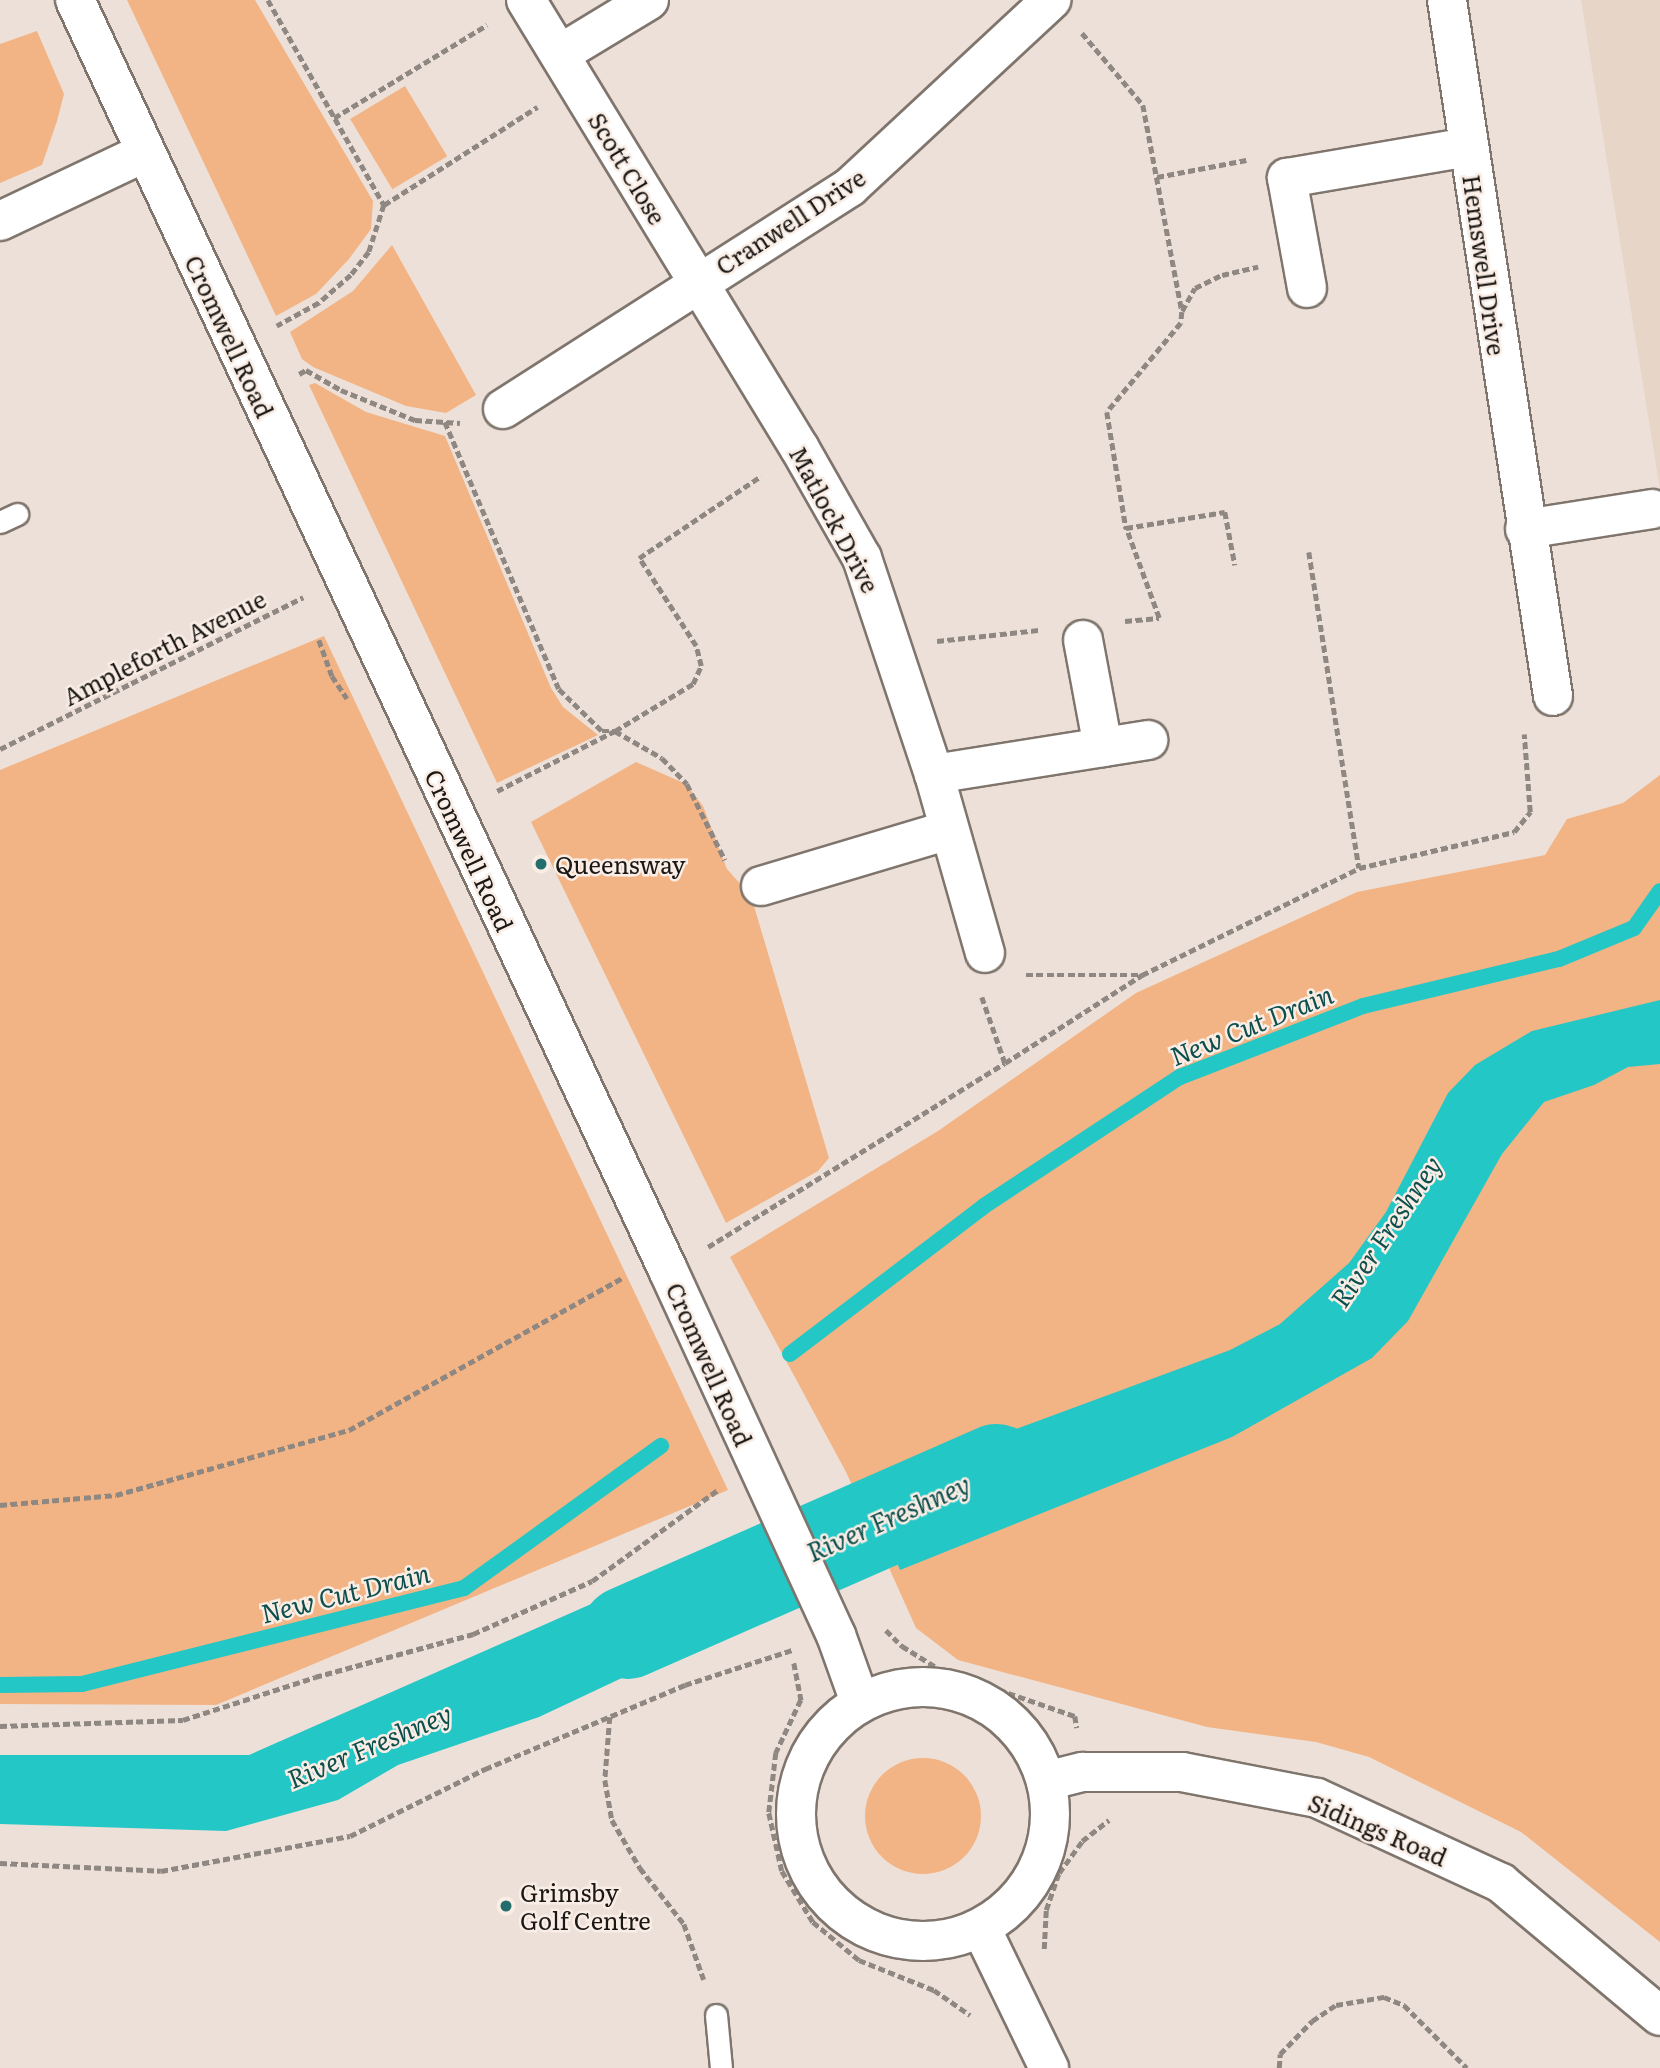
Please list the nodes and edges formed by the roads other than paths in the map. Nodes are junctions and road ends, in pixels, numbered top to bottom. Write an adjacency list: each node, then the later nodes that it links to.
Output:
1 (75, 0): 8 (street, Cromwell Road)
2 (649, 0): 6 (street)
3 (1447, 0): 7 (street, Hemswell Drive)
4 (526, 1): 6 (street, Scott Close)
5 (1062, 10): 11 (street, Cranwell Drive)
6 (568, 68): 11 (street, Scott Close)
7 (1468, 147): 10 (street); 14 (street, Hemswell Drive)
8 (144, 153): 9 (street); 23 (street, Cromwell Road)
9 (0, 221)
10 (1305, 273)
11 (698, 282): 12 (street, Cranwell Drive); 19 (street, Matlock Drive)
12 (503, 409)
13 (1651, 509): 14 (street)
14 (1525, 529): 16 (street, Hemswell Drive)
15 (1083, 640): 18 (street)
16 (1553, 696)
17 (1148, 740): 18 (street)
18 (1103, 747): 19 (street)
19 (934, 774): 20 (street, Matlock Drive)
20 (948, 830): 21 (street); 22 (street, Matlock Drive)
21 (761, 886)
22 (982, 971)
23 (860, 1702): 24 (street); 25 (street)
24 (1046, 1781): 25 (street); 27 (street, Sidings Road)
25 (981, 1928): 29 (street)
26 (716, 2015): 28 (lane)
27 (1660, 2016)
28 (721, 2068)
29 (1049, 2068)

